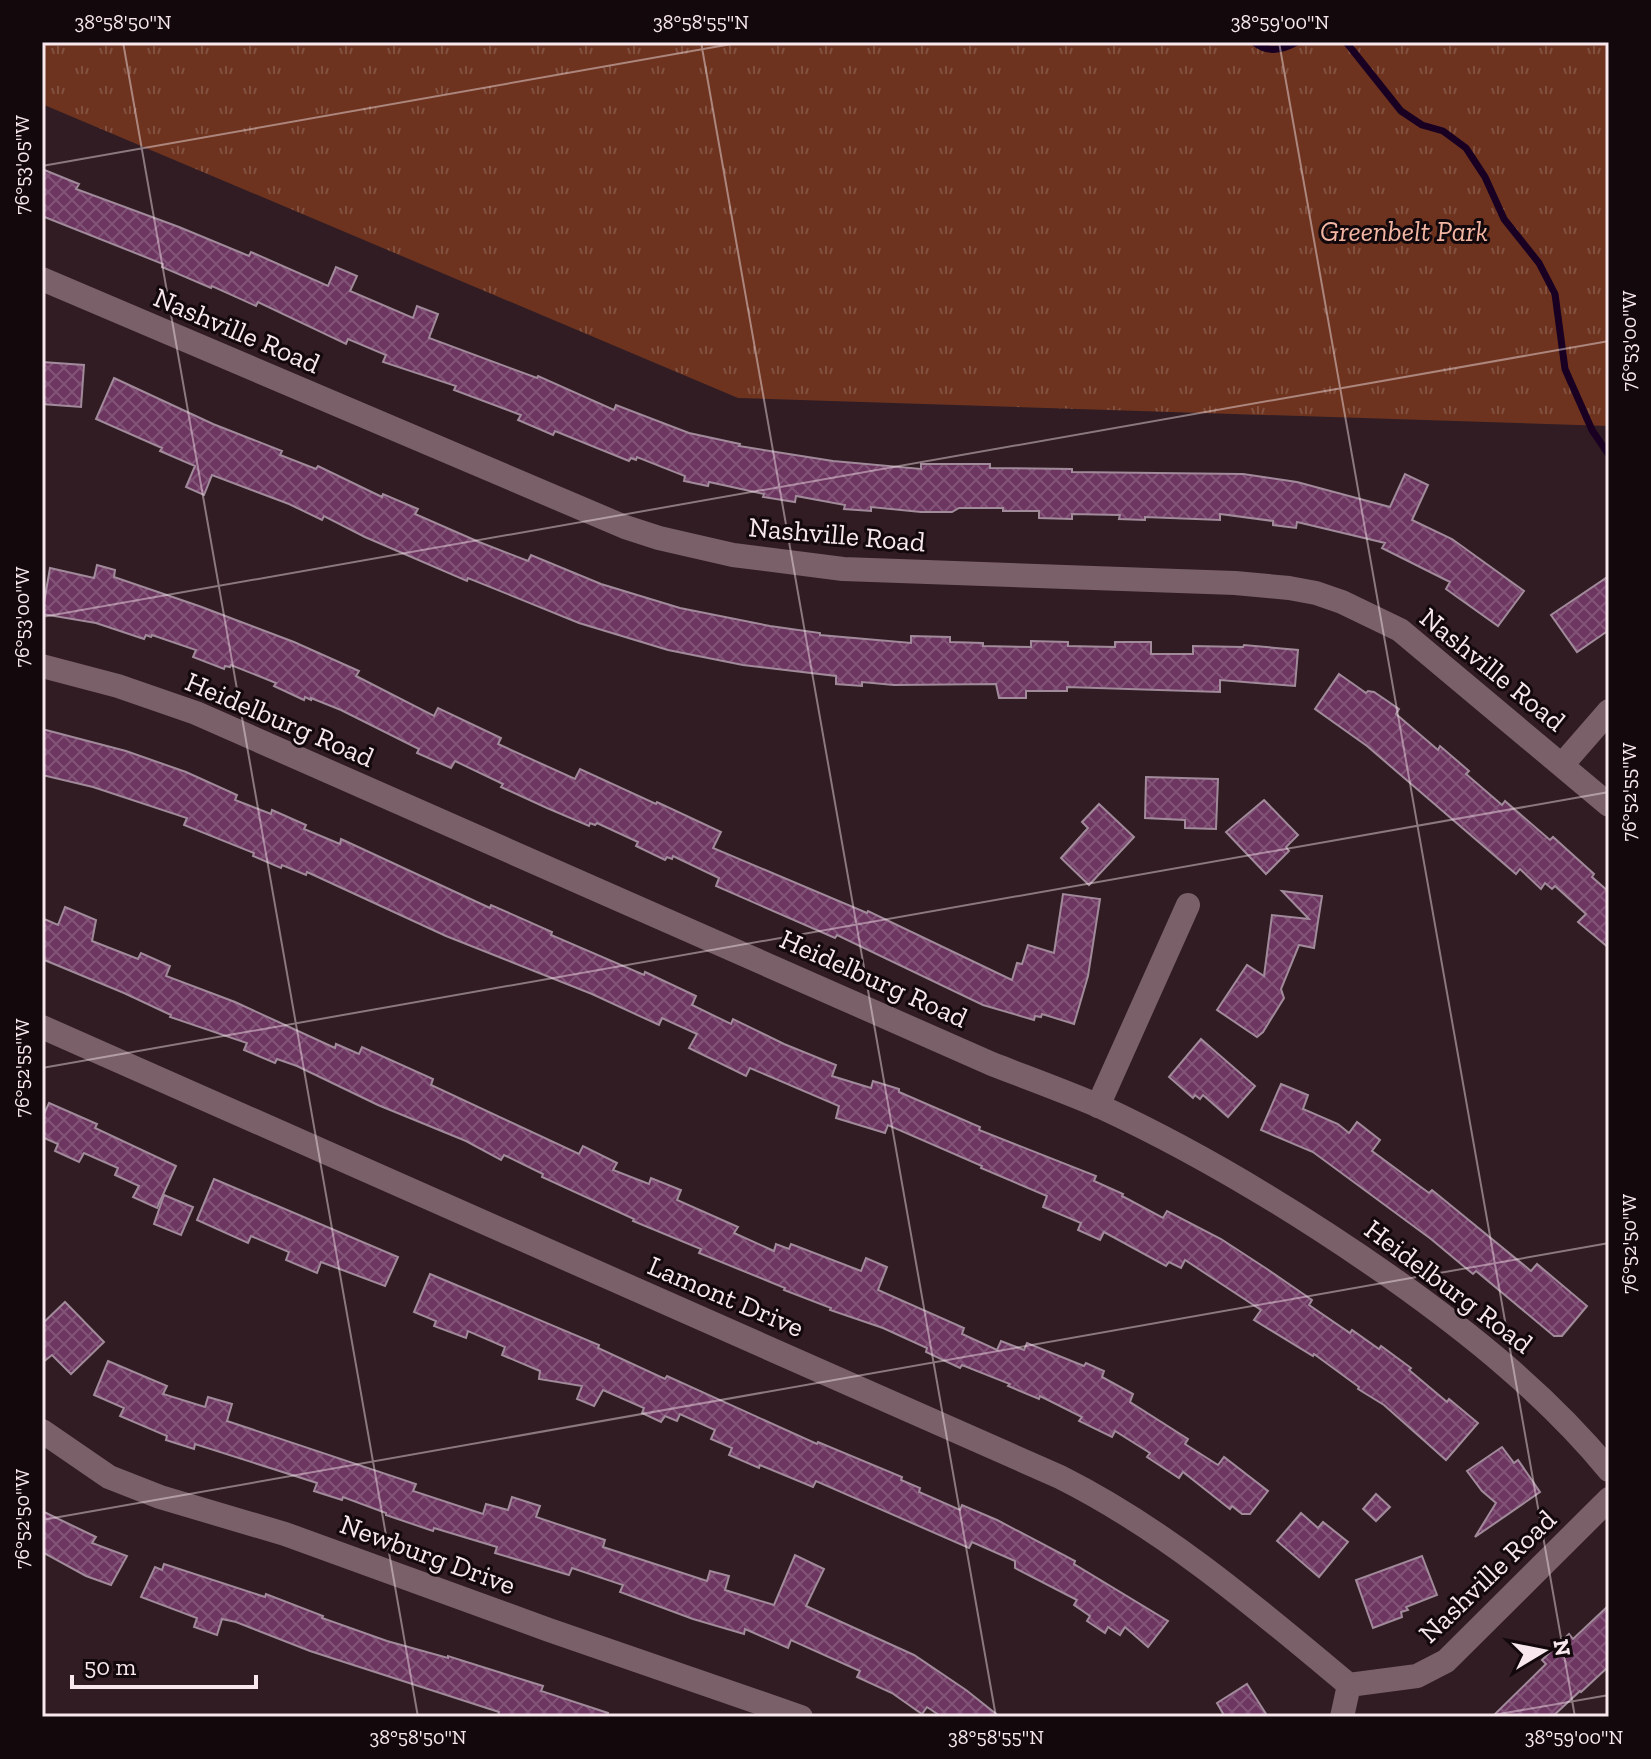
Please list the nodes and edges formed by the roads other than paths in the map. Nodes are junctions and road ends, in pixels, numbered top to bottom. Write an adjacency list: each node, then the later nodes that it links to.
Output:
1 (42, 279): 4 (street, Nashville Road)
2 (42, 666): 8 (street, Heidelburg Road)
3 (1609, 711): 4 (street)
4 (1562, 765): 5 (street, Nashville Road)
5 (1609, 805)
6 (1188, 905): 8 (street)
7 (42, 1027): 12 (street, Lamont Drive)
8 (1098, 1106): 10 (street, Heidelburg Road)
9 (42, 1431): 13 (street, Newburg Drive)
10 (1609, 1470)
11 (1609, 1499): 12 (street, Nashville Road)
12 (1349, 1685): 14 (street)
13 (801, 1717)
14 (1342, 1717)

